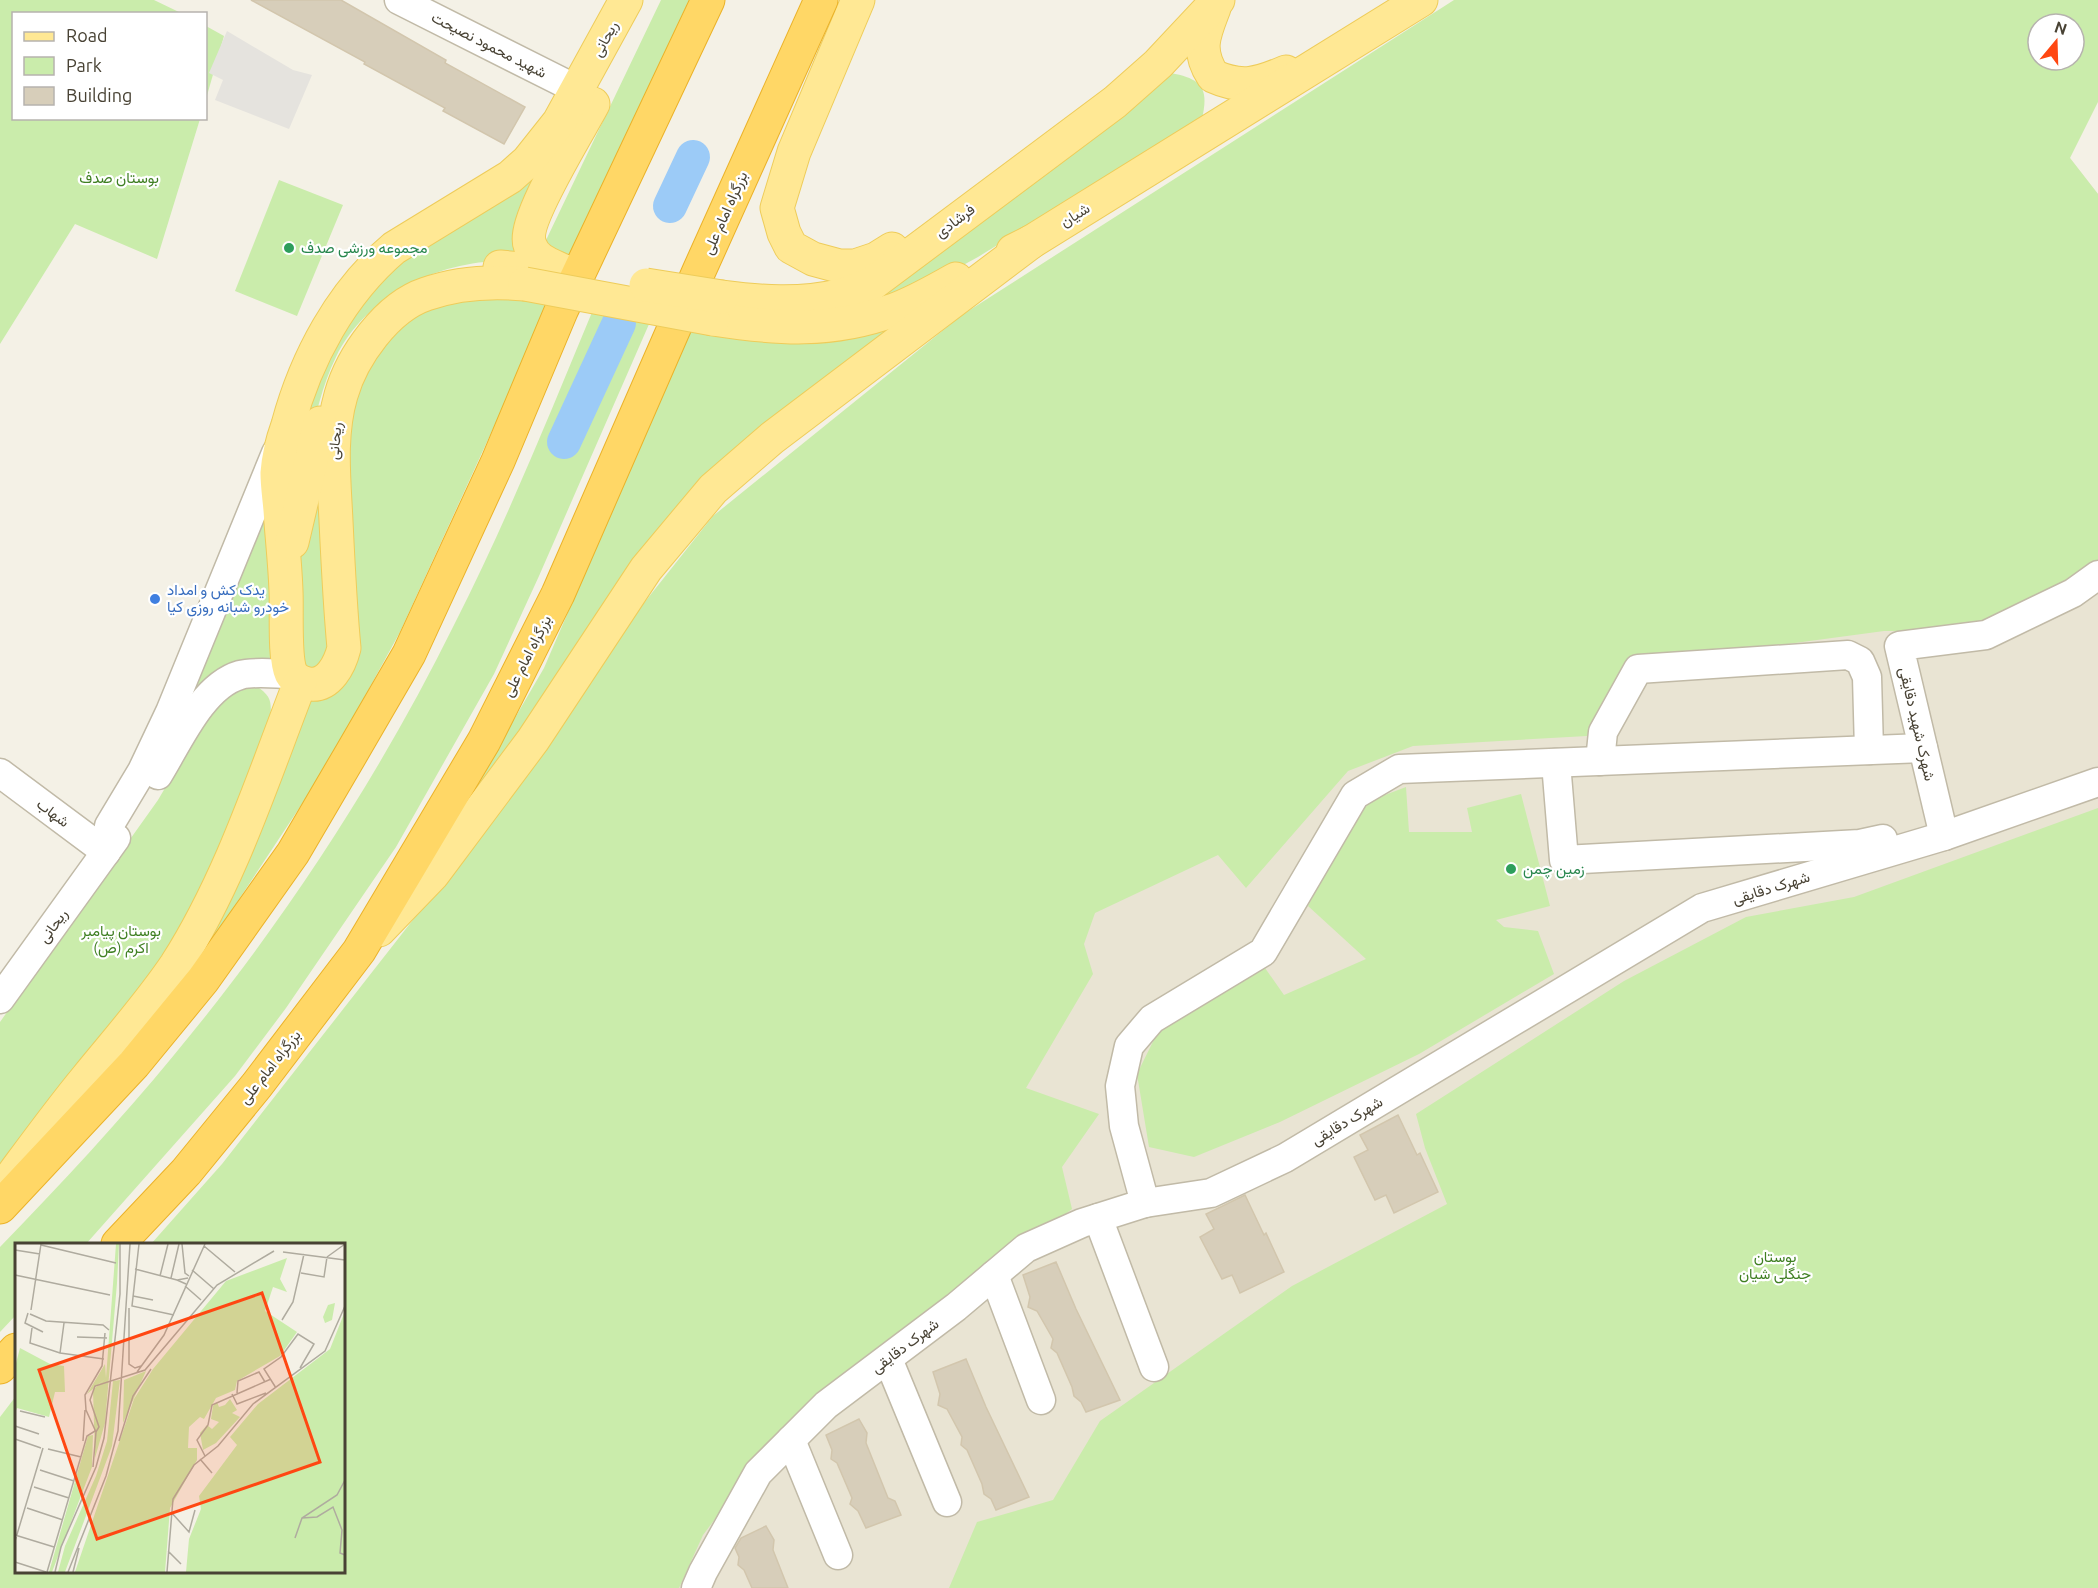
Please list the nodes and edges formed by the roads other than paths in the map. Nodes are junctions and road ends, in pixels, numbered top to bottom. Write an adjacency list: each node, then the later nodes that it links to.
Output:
1 (399, 0): 11 (street, شهید محمود نصیحت)
2 (626, 0): 11 (main road, ریحانی)
3 (651, 0): 15 (main road)
4 (708, 0): 34 (highway)
5 (821, 0): 30 (highway, بزرگراه امام علی)
6 (858, 0): 13 (main road)
7 (1217, 1): 9 (main road, فرشادی); 10 (main road)
8 (1413, 5): 10 (main road); 12 (main road, شیان)
9 (1158, 64): 10 (main road); 13 (main road, فرشادی)
10 (1213, 76): 12 (main road)
11 (578, 90): 17 (main road, ریحانی)
12 (1211, 130): 14 (main road, شیان)
13 (1015, 176): 16 (main road, فرشادی)
14 (1031, 242): 16 (main road, شیان); 30 (main road)
15 (567, 273): 16 (main road, bridge); 19 (main road)
16 (717, 308): 20 (main road, ریحانی, bridge)
17 (288, 423): 19 (main road, ریحانی); 29 (street, ریحانی)
18 (2098, 575): 21 (street, شهرک شهید دقایقی)
19 (286, 580): 20 (main road, ریحانی)
20 (296, 678): 29 (street, ریحانی); 32 (main road)
21 (1923, 748): 22 (street); 27 (street, شهرک شهید دقایقی)
22 (1869, 750): 23 (street); 23 (street)
23 (1600, 761): 24 (street)
24 (1556, 763): 28 (street); 33 (street)
25 (0, 773): 29 (street, شهاب)
26 (2098, 782): 27 (street, شهرک دقایقی)
27 (1944, 836): 33 (street, شهرک دقایقی)
28 (1897, 837)
29 (106, 852): 31 (street, ریحانی)
30 (359, 951): 36 (highway, بزرگراه امام علی)
31 (0, 999)
32 (0, 1192)
33 (1145, 1203): 35 (street, شهرک دقایقی)
34 (0, 1207)
35 (1098, 1218): 37 (street, شهرک دقایقی); 41 (street)
36 (120, 1243)
37 (994, 1275): 39 (street, شهرک دقایقی); 42 (street)
38 (15, 1351): 40 (highway)
39 (888, 1359): 43 (street, شهرک دقایقی); 44 (street)
40 (0, 1367)
41 (1154, 1367)
42 (1041, 1400)
43 (791, 1440): 45 (street); 46 (street, شهرک دقایقی)
44 (946, 1502)
45 (838, 1555)
46 (703, 1583)

